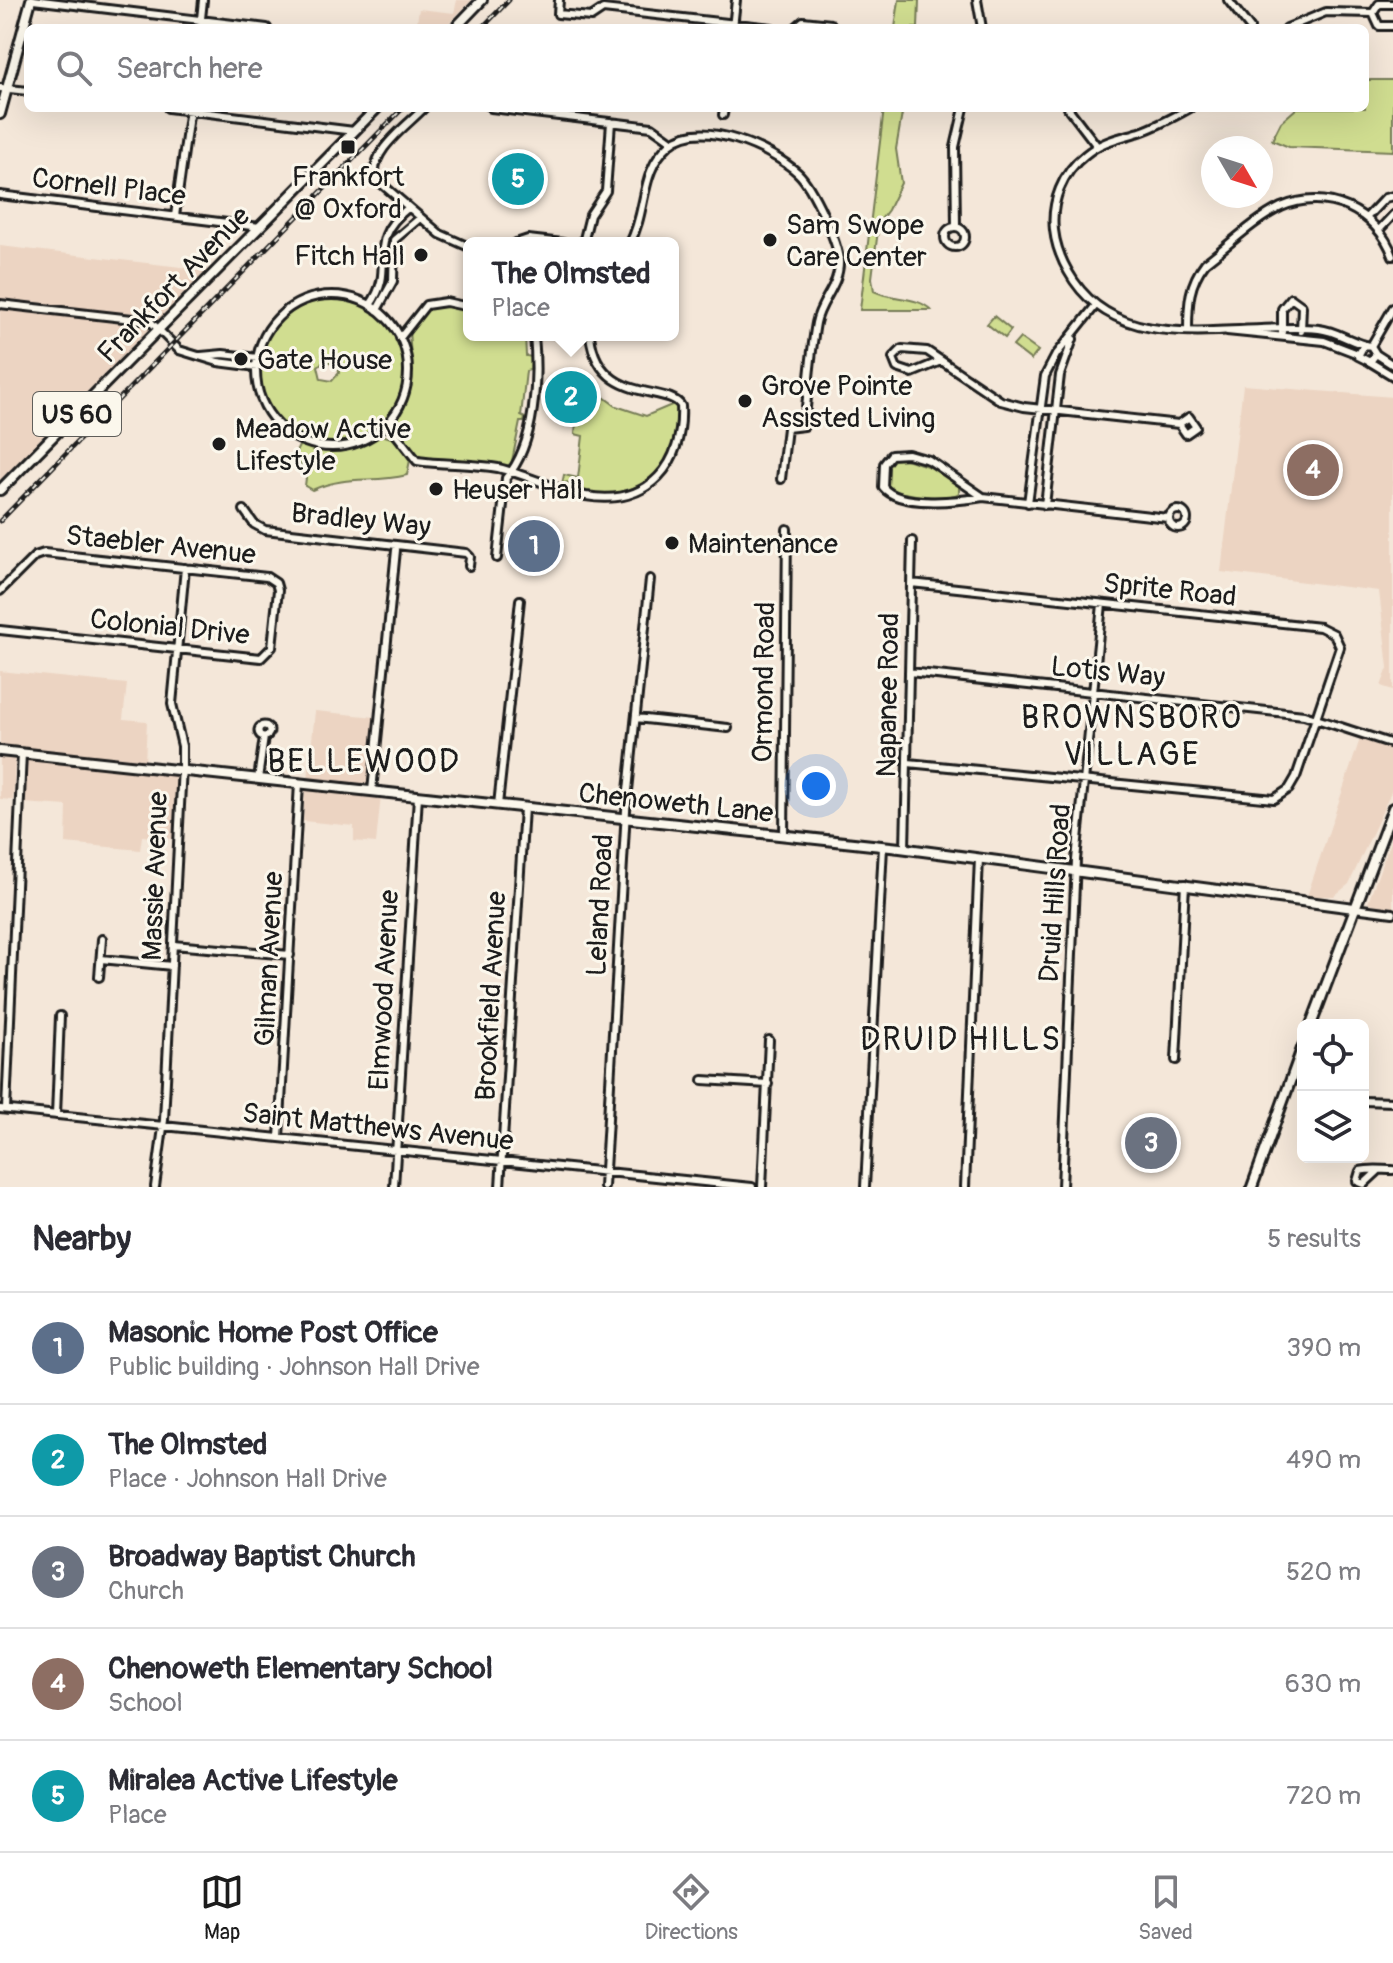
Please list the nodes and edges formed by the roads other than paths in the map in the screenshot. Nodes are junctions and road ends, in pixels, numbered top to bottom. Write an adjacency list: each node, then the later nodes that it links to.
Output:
1 (32, 0): 12 (main road); 13 (street)
2 (203, 0): 13 (street)
3 (482, 0): 14 (main road)
4 (559, 0): 10 (street)
5 (595, 0): 10 (street)
6 (736, 0): 16 (street)
7 (977, 0): 19 (street)
8 (1228, 0): 20 (street)
9 (1393, 4): 11 (street)
10 (603, 9): 15 (street)
11 (1373, 13): 21 (street); 23 (street)
12 (24, 24)
13 (200, 24)
14 (459, 24)
15 (718, 24)
16 (733, 24)
17 (800, 24): 18 (street)
18 (831, 24)
19 (981, 24)
20 (1247, 24)
21 (1297, 24)
22 (24, 25): 24 (main road)
23 (1393, 26)
24 (4, 88): 25 (street); 34 (main road)
25 (24, 90)
26 (190, 112): 43 (street)
27 (212, 112): 36 (street)
28 (373, 112): 36 (main road, Frankfort Avenue / US 60)
29 (420, 112): 41 (street)
30 (525, 112): 35 (street)
31 (963, 112): 47 (street)
32 (1071, 112): 38 (street)
33 (1182, 112): 38 (street)
34 (0, 114)
35 (611, 122): 37 (street); 49 (street)
36 (354, 131): 46 (main road, Frankfort Avenue / US 60)
37 (673, 142): 50 (street); 85 (street)
38 (1097, 146): 55 (street)
39 (0, 195): 43 (street, Cornell Place)
40 (1393, 196): 44 (street)
41 (408, 208): 45 (street); 54 (street)
42 (1393, 215): 48 (street)
43 (175, 216): 46 (street, Cornell Place)
44 (1367, 217): 48 (street); 61 (street)
45 (420, 218): 51 (street); 58 (street)
46 (260, 227): 63 (main road, Frankfort Avenue / US 60)
47 (956, 227)
48 (1379, 230): 52 (street)
49 (584, 237)
50 (632, 237)
51 (463, 245)
52 (1393, 256)
53 (0, 304): 63 (street)
54 (370, 305): 58 (street); 74 (street)
55 (1096, 305): 61 (street); 64 (street)
56 (463, 306): 65 (street)
57 (1393, 308): 70 (street)
58 (377, 310): 65 (street)
59 (1282, 328): 60 (street); 60 (street); 62 (street); 66 (street)
60 (1301, 328): 67 (street); 70 (street)
61 (1188, 330): 62 (street)
62 (1224, 330): 66 (street)
63 (158, 331): 73 (street); 87 (main road, Frankfort Avenue / US 60)
64 (1075, 332): 80 (street); 81 (street)
65 (400, 338): 82 (street)
66 (1282, 338): 67 (street)
67 (1301, 338): 71 (street)
68 (534, 341): 84 (street)
69 (591, 341): 84 (street)
70 (1367, 345): 71 (street); 72 (street)
71 (1358, 354): 76 (street)
72 (1376, 354): 76 (street); 77 (street)
73 (201, 356): 74 (street); 78 (street)
74 (258, 358): 78 (street)
75 (941, 361): 75 (street); 80 (street)
76 (1370, 362): 79 (street)
77 (1393, 365)
78 (255, 366): 82 (street)
79 (1393, 376)
80 (1038, 408): 81 (street); 90 (street)
81 (1055, 410): 83 (street); 91 (street)
82 (388, 424): 84 (street)
83 (1179, 424)
84 (512, 472): 97 (street)
85 (781, 479)
86 (964, 484): 88 (street); 89 (street); 89 (street)
87 (0, 490)
88 (983, 497): 89 (street); 90 (street)
89 (957, 501)
90 (1028, 503): 91 (street)
91 (1045, 505): 93 (street)
92 (244, 510): 98 (street, Bradley Way)
93 (1168, 518)
94 (787, 529): 128 (street, Ormond Road)
95 (912, 541): 101 (street, Napanee Road)
96 (396, 550): 122 (street)
97 (497, 558)
98 (469, 566)
99 (185, 568): 102 (street, Staebler Avenue); 103 (street, Staebler Avenue); 107 (street, Massie Avenue)
100 (650, 579): 110 (street, Leland Road)
101 (911, 583): 105 (street, Sprite Road); 108 (street, Napanee Road)
102 (278, 588): 107 (street, Colonial Drive)
103 (0, 591)
104 (520, 600): 124 (street)
105 (1102, 604): 109 (street, Druid Hills Road); 111 (street, Sprite Road)
106 (0, 630): 107 (street, Colonial Drive)
107 (177, 649): 118 (street, Massie Avenue)
108 (909, 672): 109 (street, Lotis Way); 117 (street, Napanee Road)
109 (1094, 692): 111 (street, Lotis Way); 120 (street, Druid Hills Road)
110 (636, 718): 112 (street); 127 (street, Leland Road)
111 (1317, 718): 114 (street, Lotis Way); 120 (street)
112 (728, 728)
113 (264, 737): 119 (street)
114 (1393, 744)
115 (0, 751): 116 (main road, Chenoweth Lane)
116 (22, 753): 118 (main road, Chenoweth Lane); 151 (street)
117 (908, 763): 120 (street); 130 (street, Napanee Road)
118 (182, 770): 119 (main road, Chenoweth Lane); 137 (street, Massie Avenue)
119 (258, 779): 121 (main road, Chenoweth Lane)
120 (1084, 780): 132 (street, Druid Hills Road)
121 (299, 783): 122 (main road, Chenoweth Lane); 138 (street, Gilman Avenue)
122 (372, 791): 123 (main road, Chenoweth Lane)
123 (418, 796): 124 (main road, Chenoweth Lane); 155 (street, Elmwood Avenue)
124 (498, 805): 125 (main road, Chenoweth Lane)
125 (524, 808): 127 (main road, Chenoweth Lane); 156 (street, Brookfield Avenue)
126 (1393, 808): 134 (main road)
127 (626, 819): 128 (main road, Chenoweth Lane); 159 (street, Leland Road)
128 (784, 836): 129 (main road, Chenoweth Lane)
129 (883, 847): 130 (main road, Chenoweth Lane); 167 (street)
130 (905, 849): 131 (main road, Chenoweth Lane)
131 (979, 858): 132 (main road, Chenoweth Lane); 168 (street)
132 (1075, 869): 133 (main road, Chenoweth Lane); 169 (street, Druid Hills Road)
133 (1185, 884): 134 (main road, Chenoweth Lane); 145 (street)
134 (1354, 908): 135 (street, Chenoweth Lane); 143 (main road)
135 (1393, 913)
136 (102, 939): 139 (street)
137 (173, 945): 138 (street); 140 (street, Massie Avenue)
138 (290, 955): 154 (street, Gilman Avenue)
139 (101, 959): 140 (street); 141 (street)
140 (172, 966): 153 (street, Massie Avenue)
141 (99, 977)
142 (60, 1016): 152 (street)
143 (1313, 1019)
144 (769, 1040): 148 (street)
145 (1176, 1060)
146 (1297, 1063): 170 (main road)
147 (703, 1080): 148 (street)
148 (768, 1084): 166 (street)
149 (1369, 1101): 150 (street)
150 (1393, 1102)
151 (3, 1109): 152 (street, Saint Matthews Avenue)
152 (56, 1115): 153 (street, Saint Matthews Avenue)
153 (163, 1125): 154 (street, Saint Matthews Avenue); 161 (street, Massie Avenue)
154 (279, 1138): 155 (street, Saint Matthews Avenue)
155 (396, 1149): 156 (street, Saint Matthews Avenue); 162 (street, Elmwood Avenue)
156 (503, 1162): 159 (street, Saint Matthews Avenue); 163 (street, Brookfield Avenue)
157 (1379, 1170): 158 (street)
158 (1393, 1170)
159 (606, 1173): 160 (street, Saint Matthews Avenue); 164 (street, Leland Road)
160 (680, 1184): 165 (street, Saint Matthews Avenue)
161 (155, 1187)
162 (394, 1187)
163 (500, 1187)
164 (604, 1187)
165 (752, 1187)
166 (762, 1187)
167 (865, 1187)
168 (965, 1187)
169 (1062, 1187)
170 (1252, 1187)

